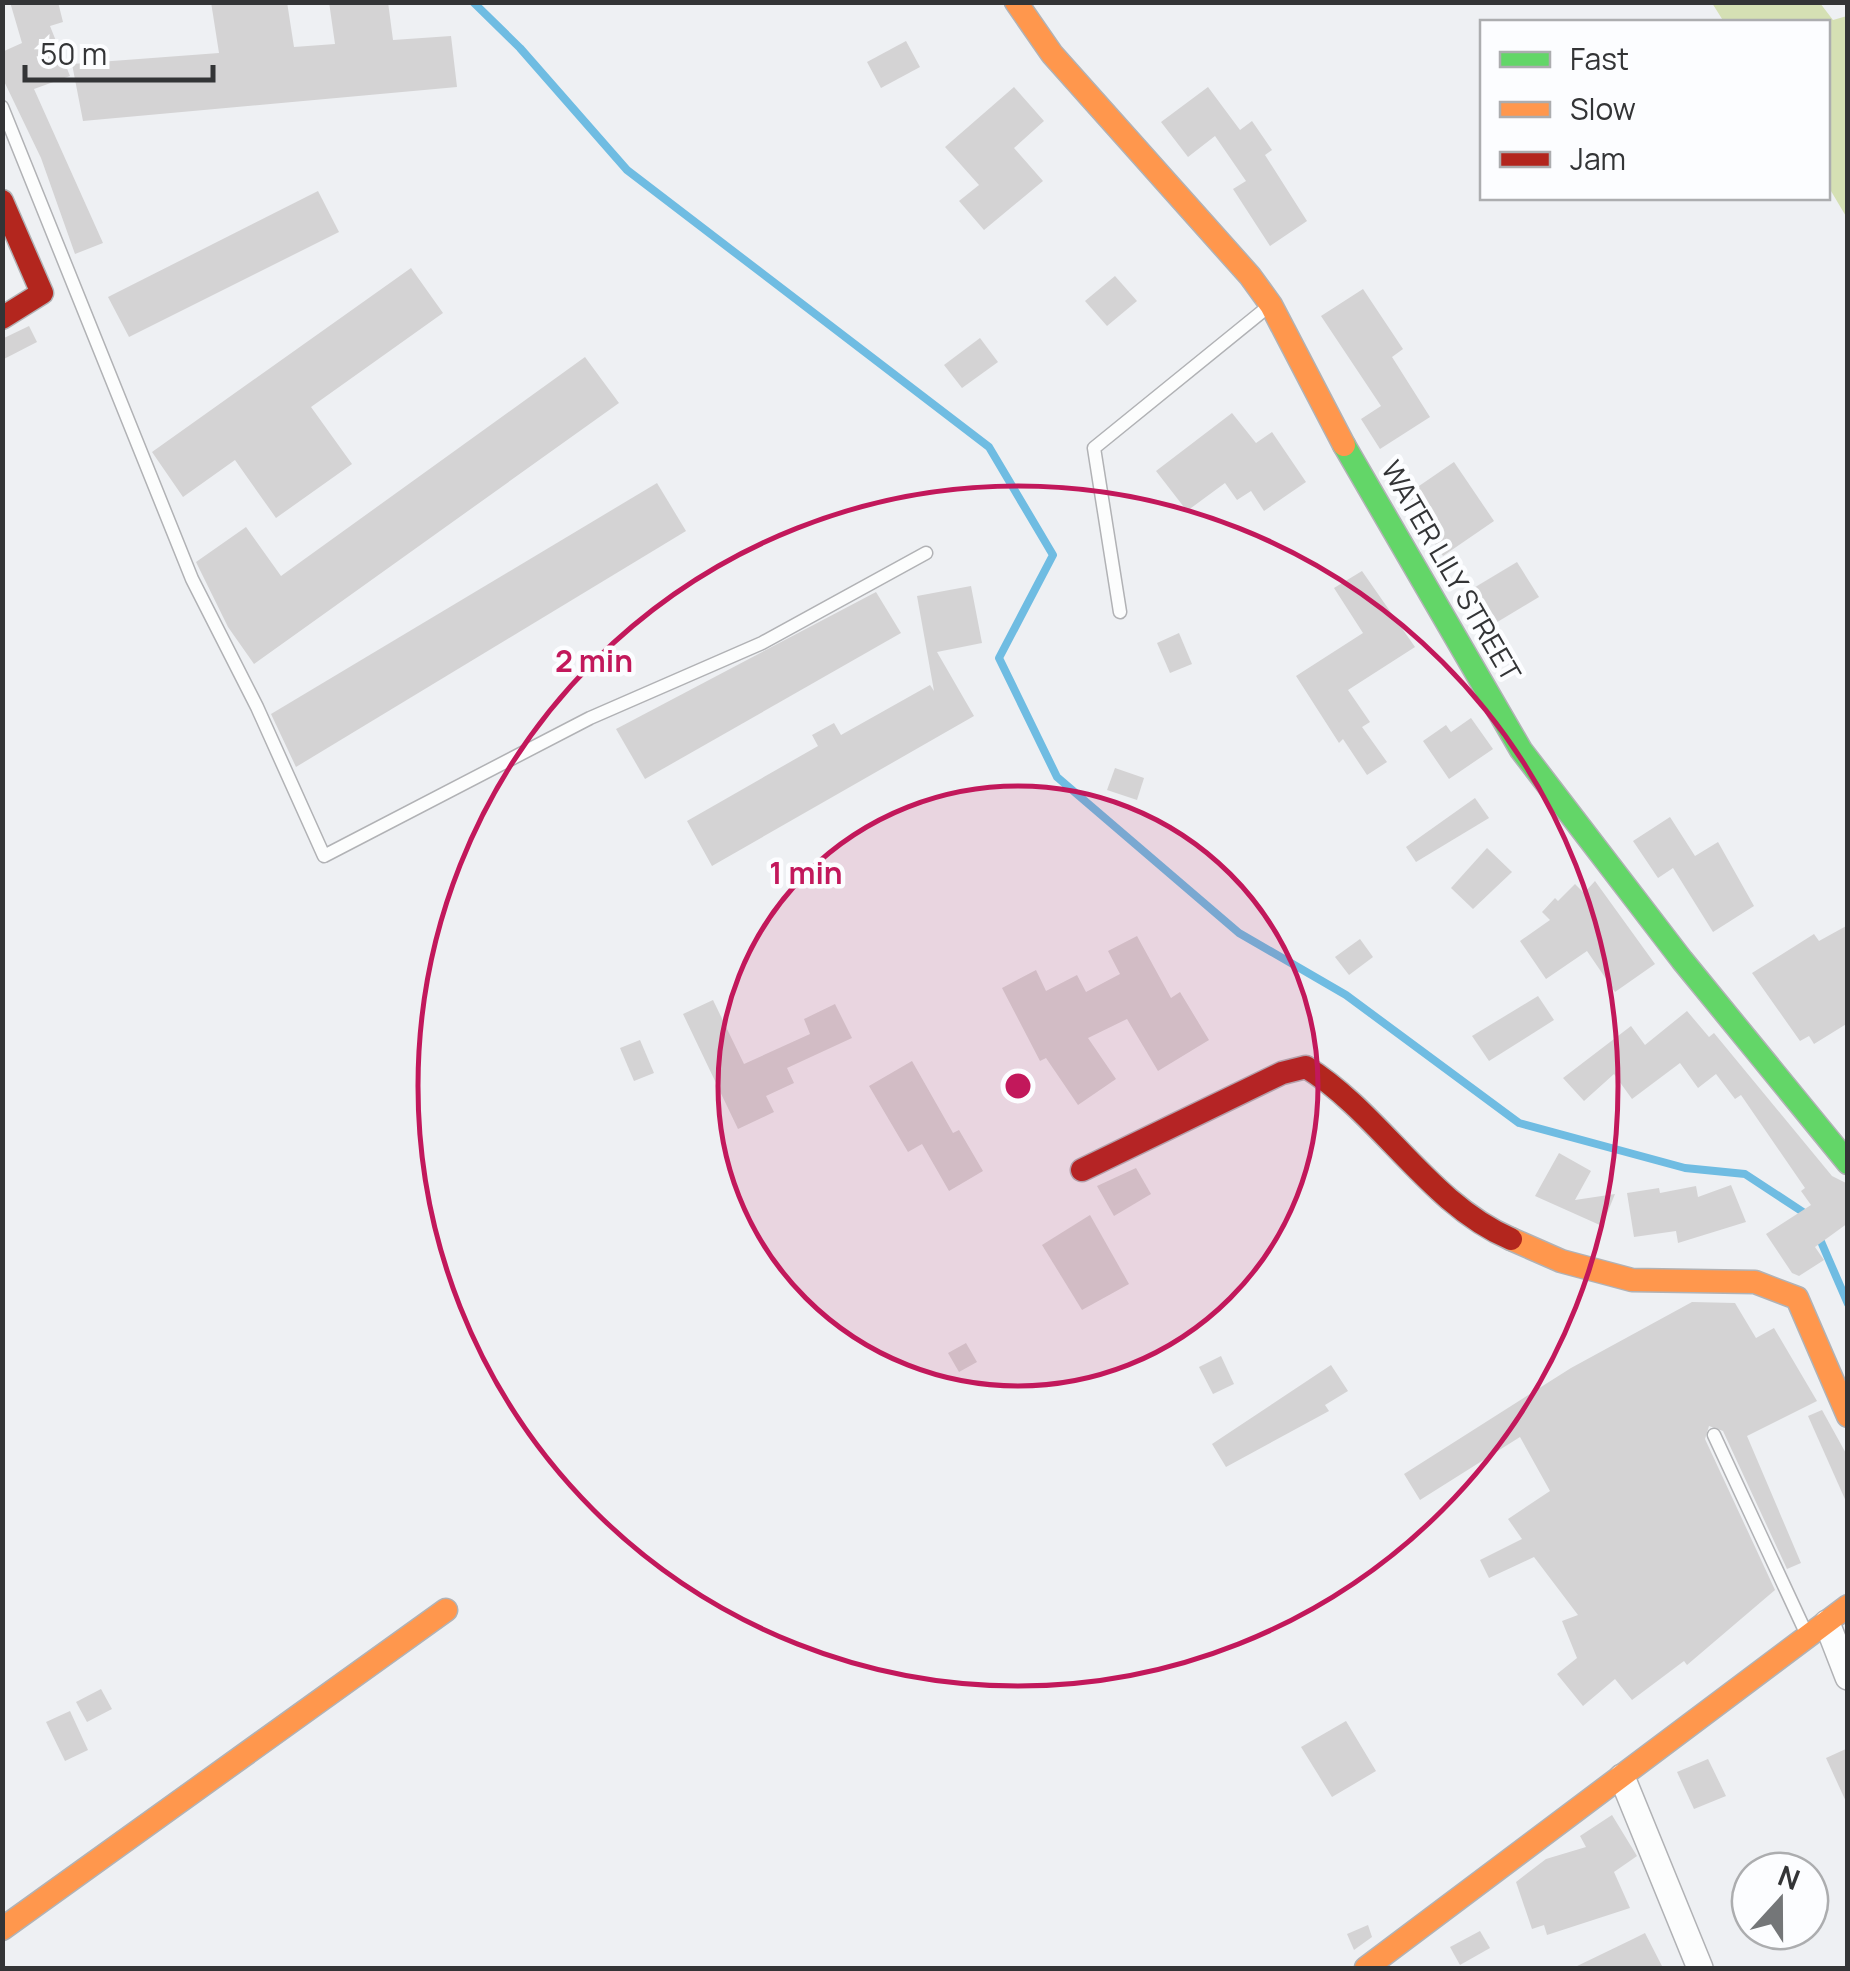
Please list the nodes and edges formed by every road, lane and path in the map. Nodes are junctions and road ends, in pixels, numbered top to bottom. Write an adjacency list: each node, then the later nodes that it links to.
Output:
1 (1016, 2): 4 (street, WATER LILY STREET)
2 (2, 107): 6 (lane)
3 (2, 200): 5 (street)
4 (1270, 305): 7 (lane); 8 (street, WATER LILY STREET)
5 (2, 318)
6 (926, 552)
7 (1120, 612)
8 (1848, 1163)
9 (1082, 1170): 10 (street)
10 (1848, 1416)
11 (1714, 1435): 14 (lane)
12 (1848, 1606): 14 (street)
13 (446, 1610): 17 (street)
14 (1818, 1630): 15 (street); 16 (street)
15 (1848, 1677)
16 (1622, 1777): 18 (street); 19 (street)
17 (2, 1929)
18 (1366, 1968)
19 (1700, 1968)

